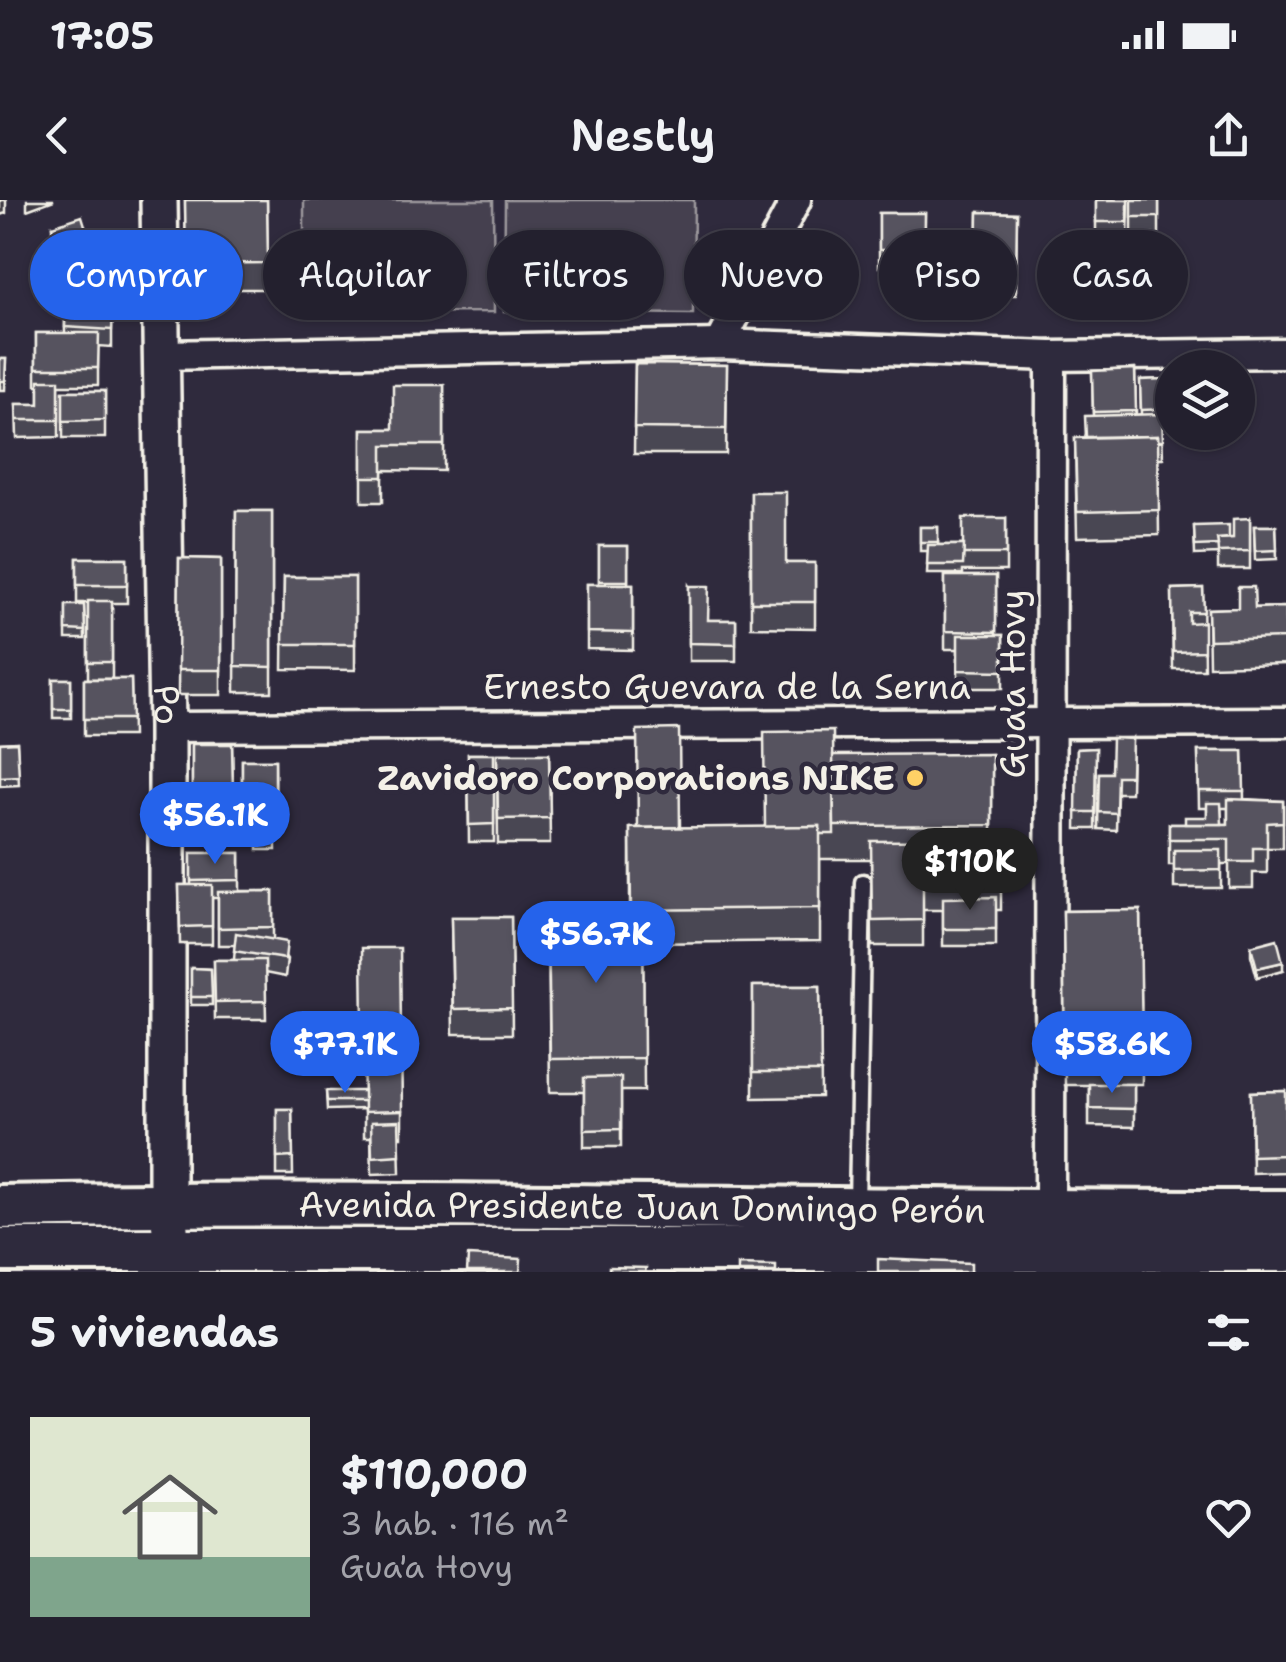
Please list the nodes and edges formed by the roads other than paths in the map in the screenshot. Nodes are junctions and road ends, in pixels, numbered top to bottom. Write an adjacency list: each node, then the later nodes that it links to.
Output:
1 (159, 200): 5 (street, Po)
2 (796, 200): 3 (street)
3 (720, 344): 5 (street); 6 (street)
4 (1286, 353): 6 (street)
5 (163, 355): 9 (street, Po)
6 (1051, 356): 8 (street, Gua'a Hovy)
7 (1286, 722): 8 (street, Ernesto Guevara de la Serna)
8 (1050, 723): 9 (street, Ernesto Guevara de la Serna); 17 (street, Gua'a Hovy)
9 (168, 727): 11 (street, Po)
10 (863, 882): 14 (lane)
11 (167, 1204): 12 (main road, Avenida Presidente Juan Domingo Perón); 13 (main road, Avenida Presidente Juan Domingo Perón); 20 (street, Po)
12 (290, 1206): 14 (main road, Avenida Presidente Juan Domingo Perón); 16 (main road)
13 (0, 1208)
14 (857, 1211): 17 (main road, Avenida Presidente Juan Domingo Perón)
15 (1286, 1212): 17 (main road, Avenida Presidente Juan Domingo Perón)
16 (289, 1248): 17 (main road, Avenida Presidente Juan Domingo Perón); 20 (main road, Avenida Presidente Juan Domingo Perón)
17 (1050, 1248): 19 (main road, Avenida Presidente Juan Domingo Perón)
18 (0, 1250): 20 (main road, Avenida Presidente Juan Domingo Perón)
19 (1286, 1250)
20 (172, 1260)

